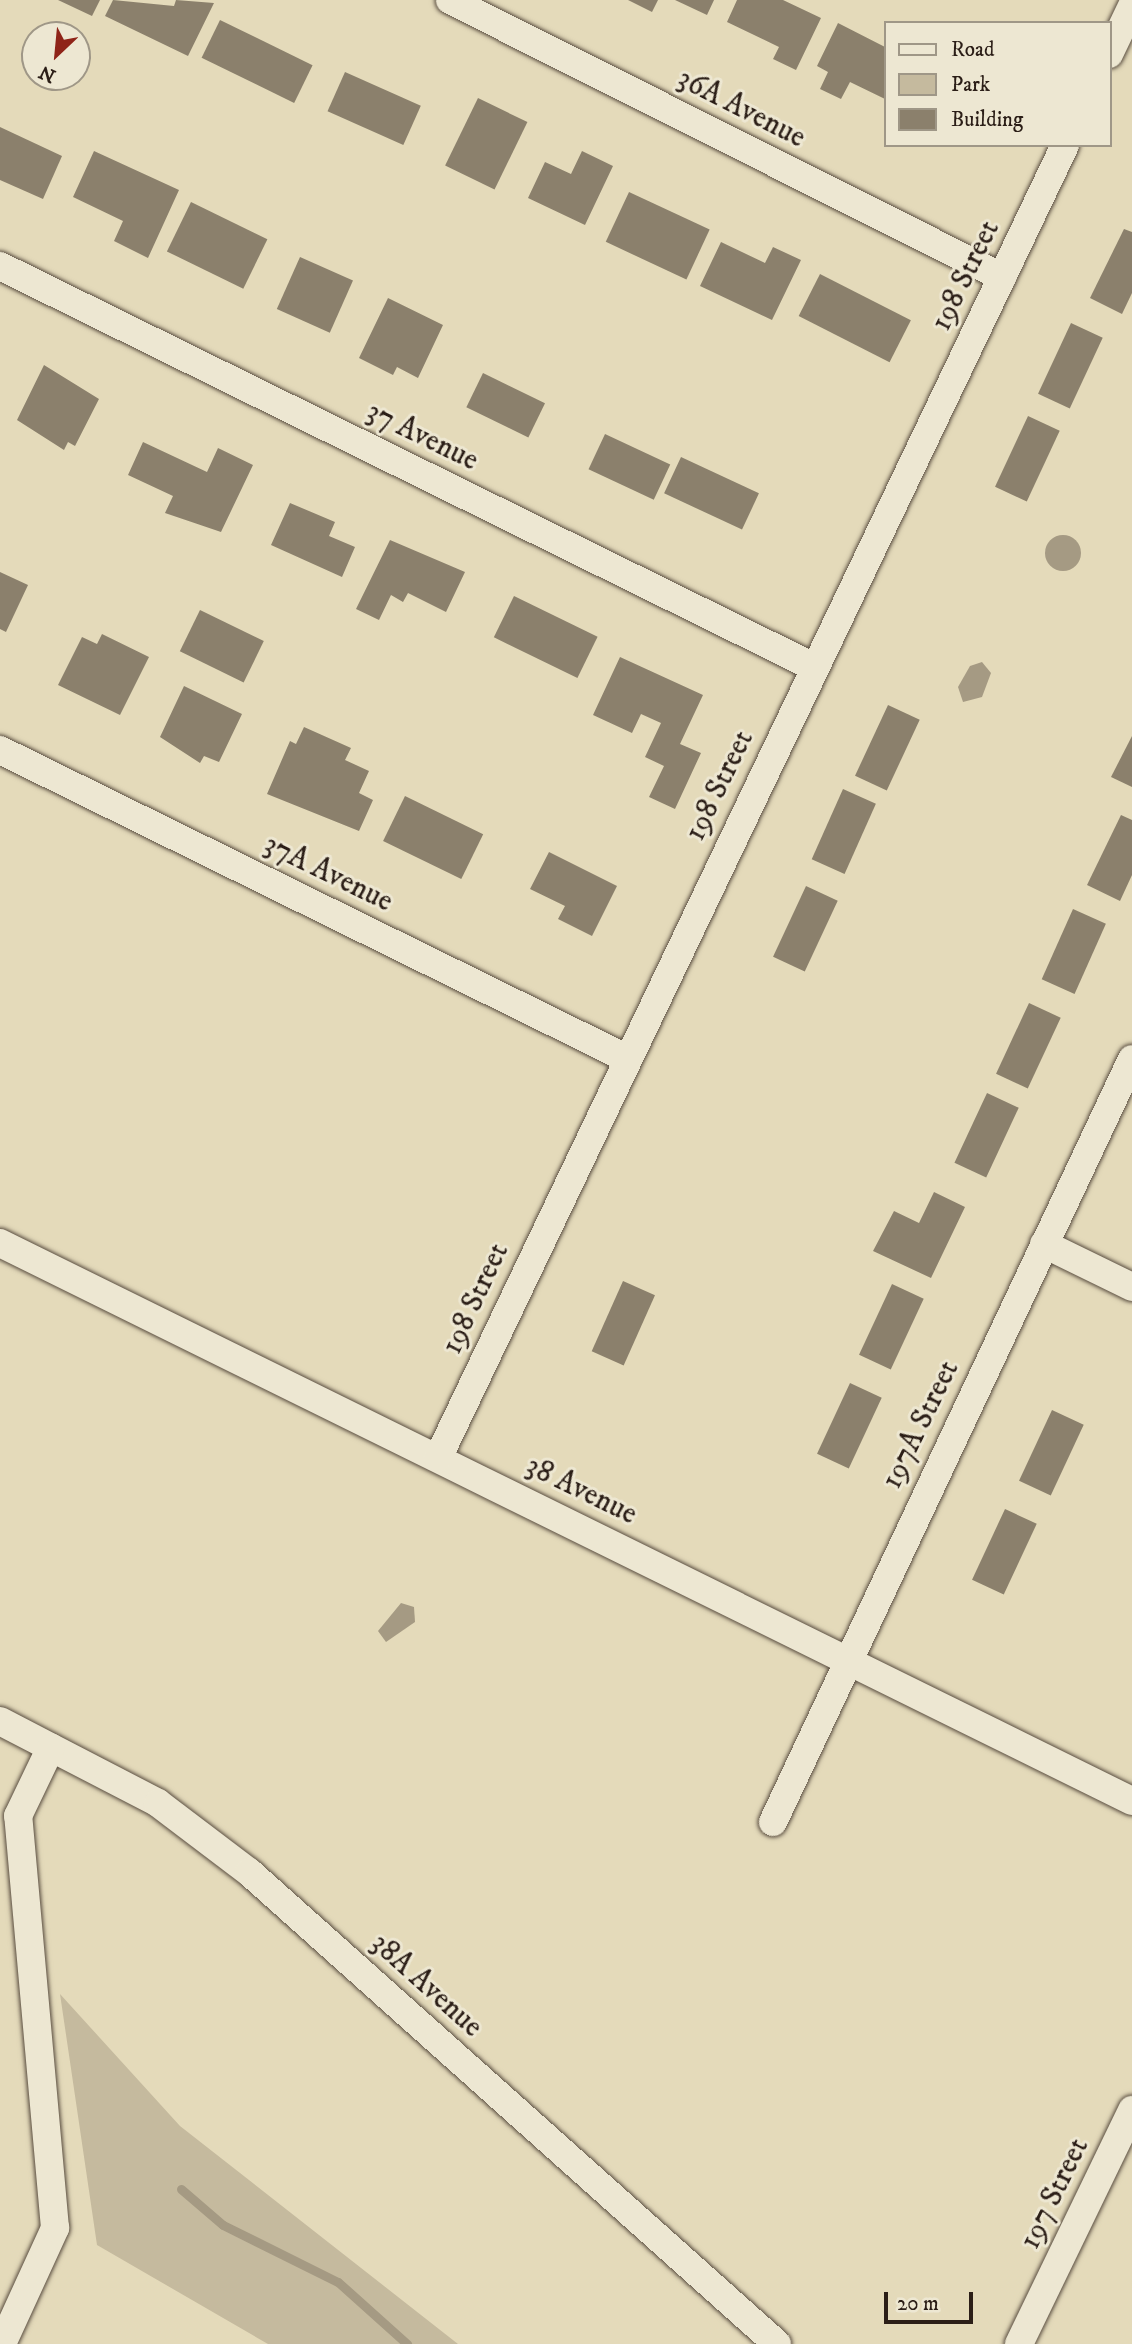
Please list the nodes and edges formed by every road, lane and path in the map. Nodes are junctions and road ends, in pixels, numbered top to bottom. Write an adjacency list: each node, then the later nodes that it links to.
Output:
1 (450, 0): 6 (street, 36A Avenue)
2 (1132, 6): 3 (street)
3 (1111, 50)
4 (1064, 147): 6 (street, 198 Street)
5 (0, 266): 7 (street, 37 Avenue)
6 (1002, 277): 7 (street, 198 Street)
7 (814, 667): 9 (street, 198 Street)
8 (0, 750): 9 (street, 37A Avenue)
9 (626, 1058): 14 (street, 198 Street)
10 (1132, 1059): 12 (street, 197A Street)
11 (0, 1243): 14 (street, 38 Avenue)
12 (1044, 1244): 13 (street); 15 (street, 197A Street)
13 (1132, 1287)
14 (438, 1458): 15 (street, 38 Avenue)
15 (847, 1658): 18 (street, 38 Avenue); 19 (street, 197A Street)
16 (0, 1721): 17 (street, 38A Avenue)
17 (51, 1746): 21 (street); 22 (street, 38A Avenue)
18 (1132, 1801)
19 (773, 1822)
20 (1132, 2110): 23 (street, 197 Street)
21 (2, 2344)
22 (777, 2344)
23 (1019, 2344)

